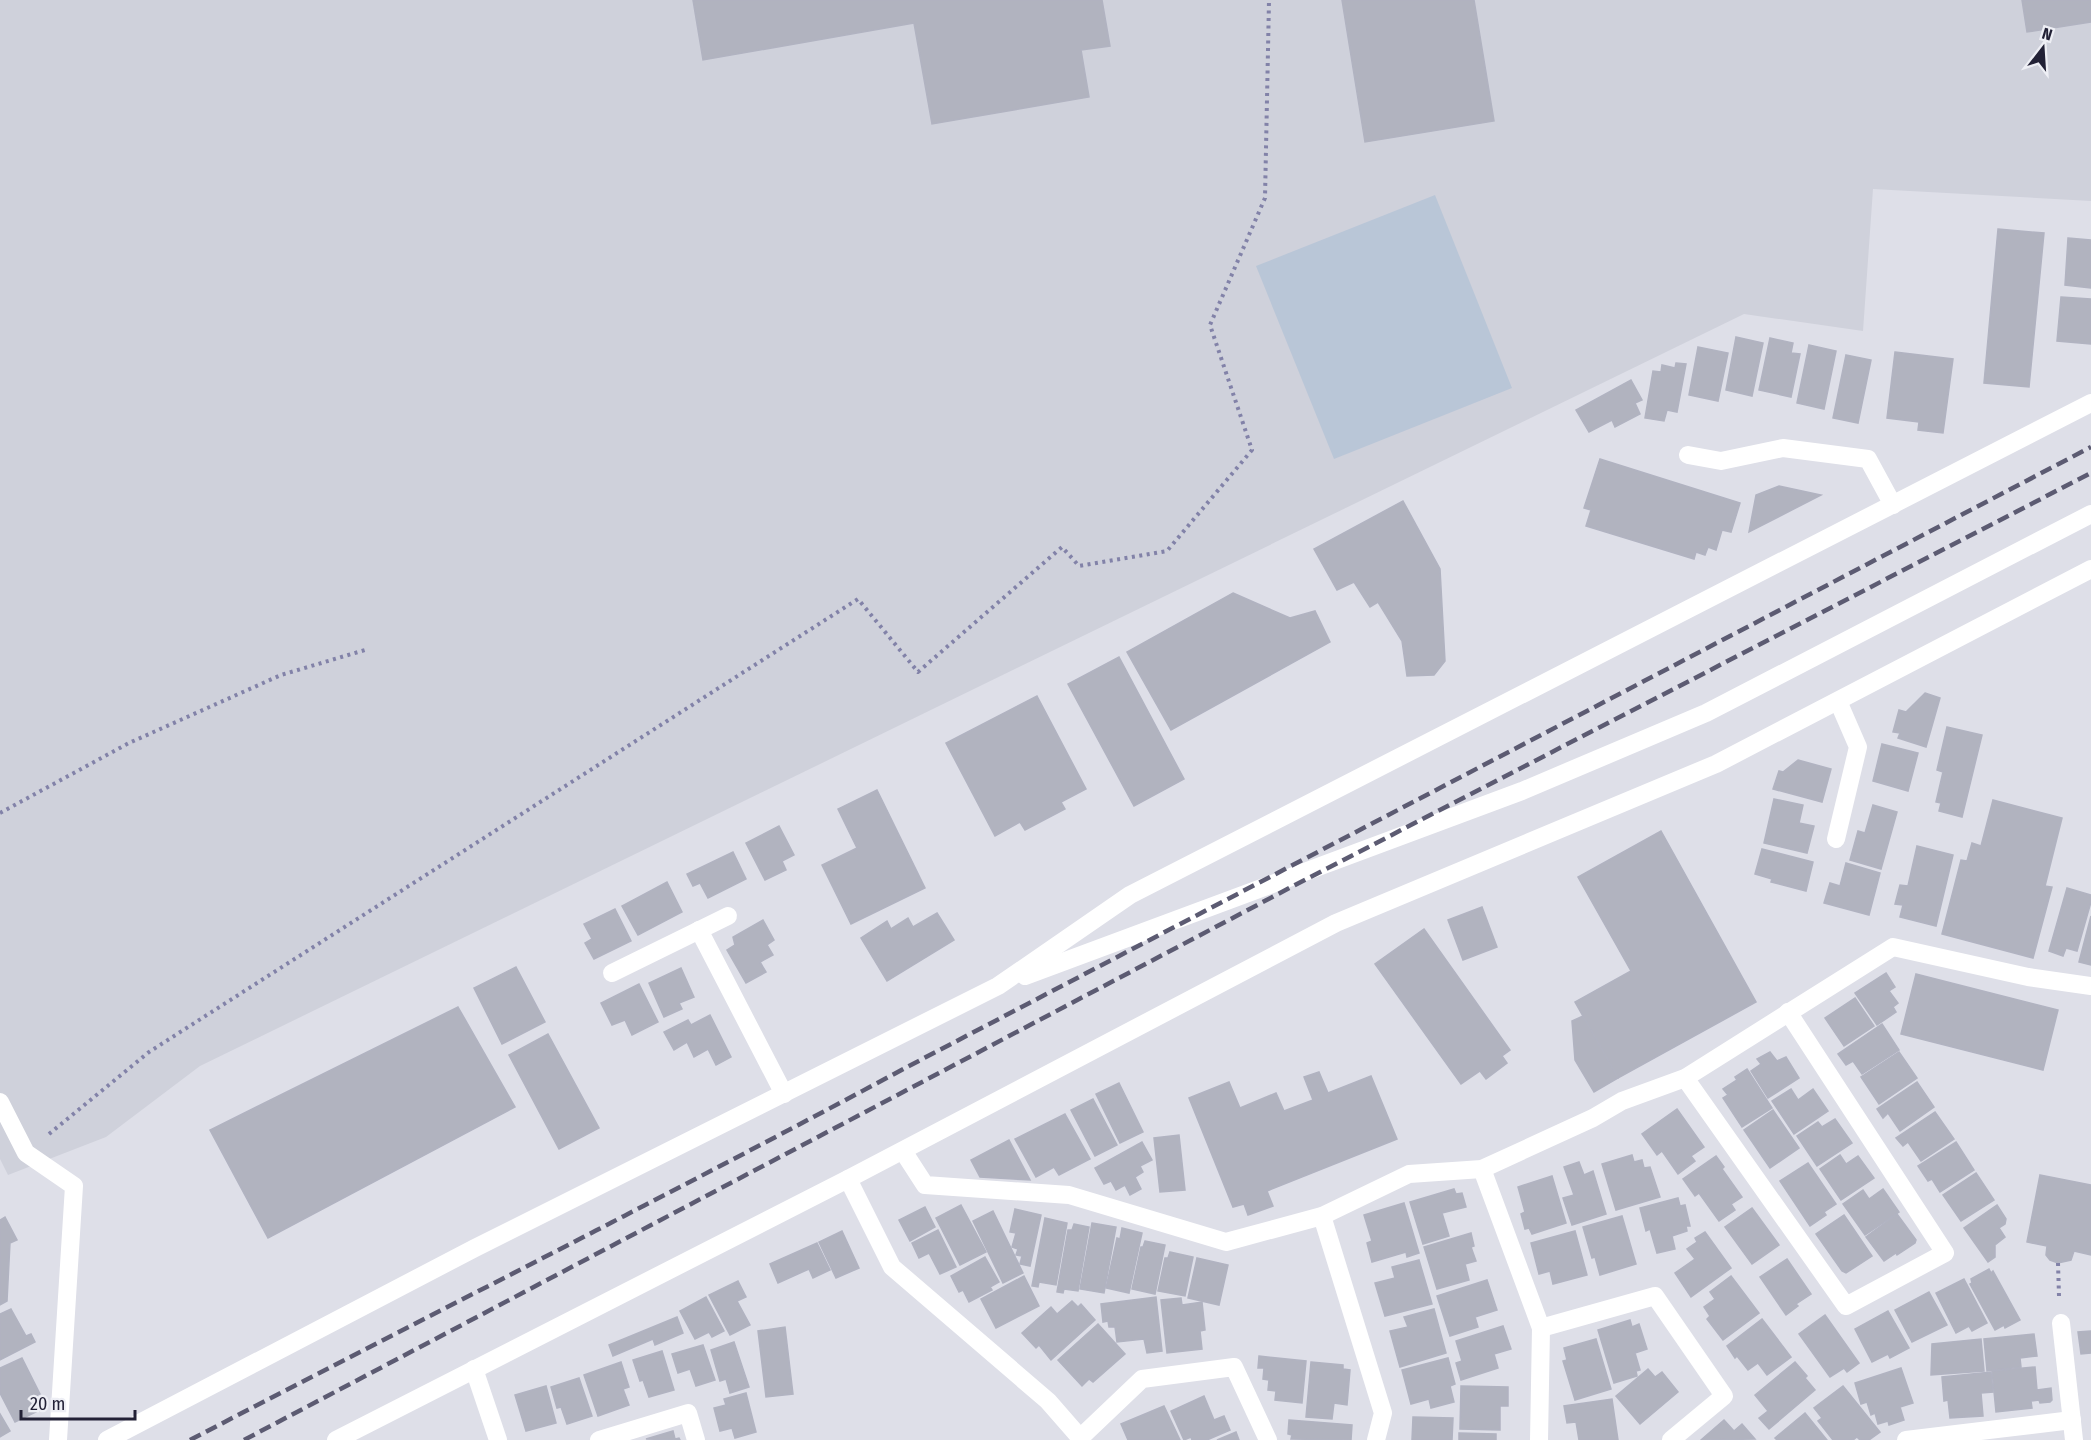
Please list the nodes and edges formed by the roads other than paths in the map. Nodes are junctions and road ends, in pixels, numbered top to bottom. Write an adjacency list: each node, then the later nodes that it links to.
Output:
1 (2091, 403): 3 (street)
2 (1688, 455): 3 (street)
3 (1893, 505): 11 (street)
4 (2091, 514): 11 (street)
5 (2091, 569): 6 (street)
6 (1838, 701): 7 (street); 17 (street)
7 (1836, 839)
8 (728, 916): 9 (street)
9 (699, 930): 10 (street); 15 (street)
10 (612, 973)
11 (998, 986): 15 (street)
12 (2091, 986): 13 (street)
13 (1788, 1012): 14 (street); 14 (street)
14 (1685, 1078): 18 (street)
15 (784, 1094): 27 (street)
16 (0, 1102): 26 (street)
17 (903, 1151): 19 (street); 20 (street)
18 (1482, 1169): 20 (street); 22 (street)
19 (848, 1179): 23 (street); 25 (street)
20 (1322, 1216): 33 (street)
21 (2061, 1323): 24 (street)
22 (1541, 1328): 34 (street); 35 (street)
23 (474, 1370): 28 (street); 29 (street)
24 (2072, 1420): 36 (street); 37 (street)
25 (1081, 1439): 32 (street)
26 (58, 1440)
27 (107, 1440)
28 (336, 1440)
29 (498, 1440)
30 (600, 1440): 31 (street)
31 (696, 1440)
32 (1268, 1440)
33 (1376, 1440)
34 (1539, 1440)
35 (1671, 1440)
36 (1906, 1440)
37 (2074, 1440)

